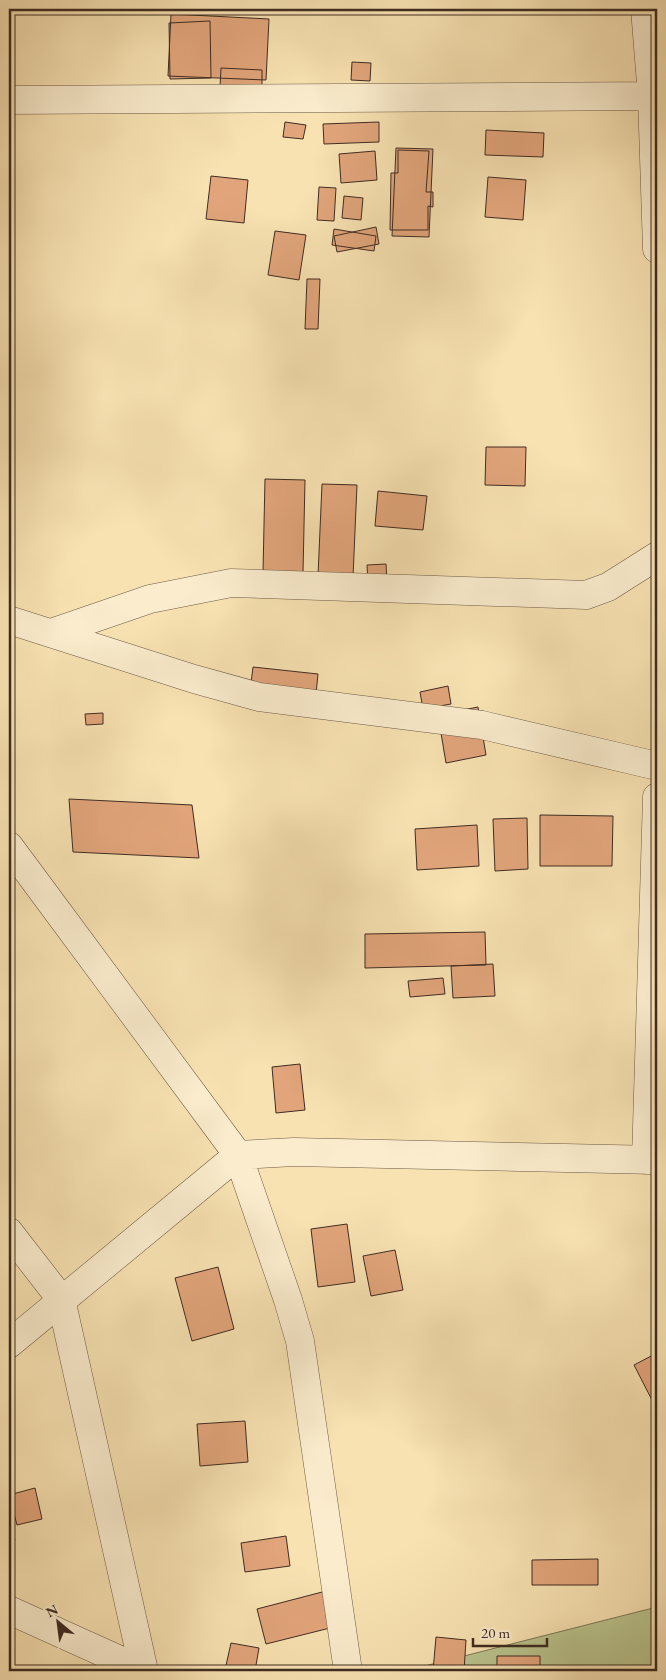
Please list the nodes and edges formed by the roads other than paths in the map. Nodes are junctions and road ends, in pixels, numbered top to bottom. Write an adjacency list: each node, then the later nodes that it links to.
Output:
1 (645, 9): 2 (street)
2 (652, 96): 3 (street); 4 (street)
3 (9, 100)
4 (657, 249)
5 (657, 556): 7 (street)
6 (9, 620): 7 (street)
7 (51, 633): 8 (street)
8 (657, 766)
9 (657, 797): 12 (street)
10 (9, 846): 11 (street)
11 (238, 1155): 12 (street); 14 (street); 18 (street)
12 (652, 1160)
13 (9, 1232): 14 (street)
14 (61, 1299): 15 (street); 17 (street)
15 (9, 1344)
16 (9, 1610): 17 (street)
17 (144, 1671)
18 (348, 1671)

